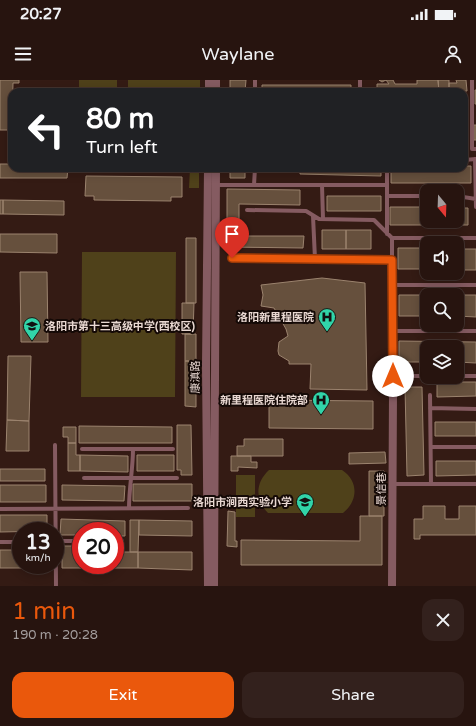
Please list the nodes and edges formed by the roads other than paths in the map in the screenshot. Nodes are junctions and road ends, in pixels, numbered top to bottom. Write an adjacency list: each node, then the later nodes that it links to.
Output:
1 (472, 80): 2 (lane)
2 (474, 113): 3 (lane)
3 (476, 149)
4 (476, 159): 16 (lane)
5 (209, 172): 9 (street, 康滇路)
6 (215, 172): 9 (street, 康滇路)
7 (254, 172): 10 (lane)
8 (387, 172): 12 (lane)
9 (212, 185): 10 (lane); 59 (street, 康滇路); 60 (street, 康滇路)
10 (254, 185): 11 (lane)
11 (322, 185): 12 (lane); 20 (lane)
12 (387, 185): 13 (lane)
13 (388, 196): 14 (lane); 21 (lane)
14 (420, 196)
15 (464, 197): 16 (lane)
16 (476, 199): 17 (lane)
17 (476, 207)
18 (247, 210): 19 (lane)
19 (313, 216): 20 (lane); 25 (lane)
20 (323, 219): 21 (lane)
21 (388, 234): 22 (lane)
22 (392, 238): 23 (lane); 26 (lane)
23 (476, 238)
24 (232, 258): 25 (lane)
25 (315, 259): 26 (lane)
26 (392, 260): 27 (lane)
27 (392, 284): 28 (lane); 29 (lane)
28 (476, 285)
29 (394, 331): 30 (lane); 31 (lane)
30 (476, 331)
31 (420, 376)
32 (464, 376): 33 (lane)
33 (476, 376)
34 (393, 392): 47 (street, 景信巷)
35 (430, 395): 36 (lane)
36 (430, 408): 37 (lane); 39 (lane)
37 (476, 409)
38 (55, 445): 51 (lane)
39 (430, 447): 40 (lane); 48 (lane)
40 (476, 447)
41 (82, 449): 42 (lane)
42 (133, 449): 43 (lane); 45 (lane)
43 (173, 449)
44 (84, 478): 45 (lane)
45 (131, 478): 46 (lane); 52 (lane)
46 (177, 478)
47 (392, 484): 48 (lane); 61 (street, 景信巷)
48 (431, 484): 49 (lane)
49 (476, 484)
50 (0, 508): 51 (lane)
51 (55, 508): 52 (lane); 54 (lane)
52 (129, 508): 53 (lane)
53 (188, 508)
54 (55, 522)
55 (0, 542): 56 (lane)
56 (12, 542)
57 (56, 574): 58 (lane)
58 (56, 586)
59 (208, 586)
60 (214, 586)
61 (392, 586)

